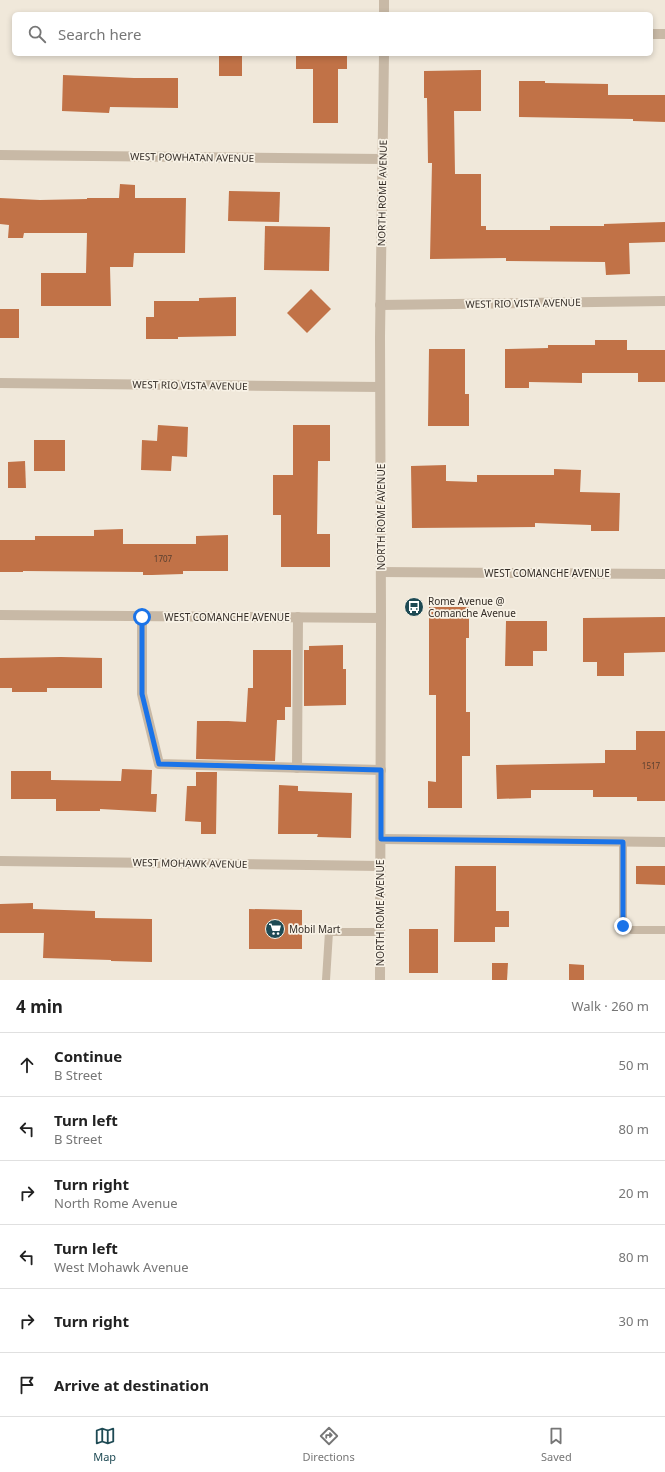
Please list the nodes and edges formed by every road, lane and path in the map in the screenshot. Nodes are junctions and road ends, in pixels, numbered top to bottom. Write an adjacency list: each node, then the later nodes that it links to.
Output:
1 (384, 0): 2 (street)
2 (384, 12)
3 (653, 34): 4 (street)
4 (665, 34)
5 (384, 56): 7 (street, NORTH ROME AVENUE)
6 (0, 155): 7 (street, WEST POWHATAN AVENUE)
7 (383, 159): 9 (street, NORTH ROME AVENUE)
8 (665, 301): 9 (street, WEST RIO VISTA AVENUE)
9 (380, 305): 11 (street, NORTH ROME AVENUE)
10 (0, 383): 11 (street, WEST RIO VISTA AVENUE)
11 (380, 387): 12 (street, NORTH ROME AVENUE)
12 (381, 572): 13 (street, WEST COMANCHE AVENUE); 17 (street, NORTH ROME AVENUE)
13 (665, 574)
14 (0, 615): 15 (street, WEST COMANCHE AVENUE)
15 (142, 617): 16 (street, WEST COMANCHE AVENUE); 18 (street)
16 (298, 617): 17 (street, WEST COMANCHE AVENUE); 18 (street)
17 (381, 618): 19 (street, NORTH ROME AVENUE)
18 (297, 768): 19 (street)
19 (381, 770): 20 (street, NORTH ROME AVENUE)
20 (381, 839): 21 (street); 24 (street, NORTH ROME AVENUE)
21 (623, 842): 22 (street); 25 (lane)
22 (665, 842)
23 (0, 861): 24 (street, WEST MOHAWK AVENUE)
24 (380, 866): 26 (street, NORTH ROME AVENUE)
25 (665, 930)
26 (380, 932): 27 (lane); 28 (street, NORTH ROME AVENUE)
27 (326, 980)
28 (380, 980)

